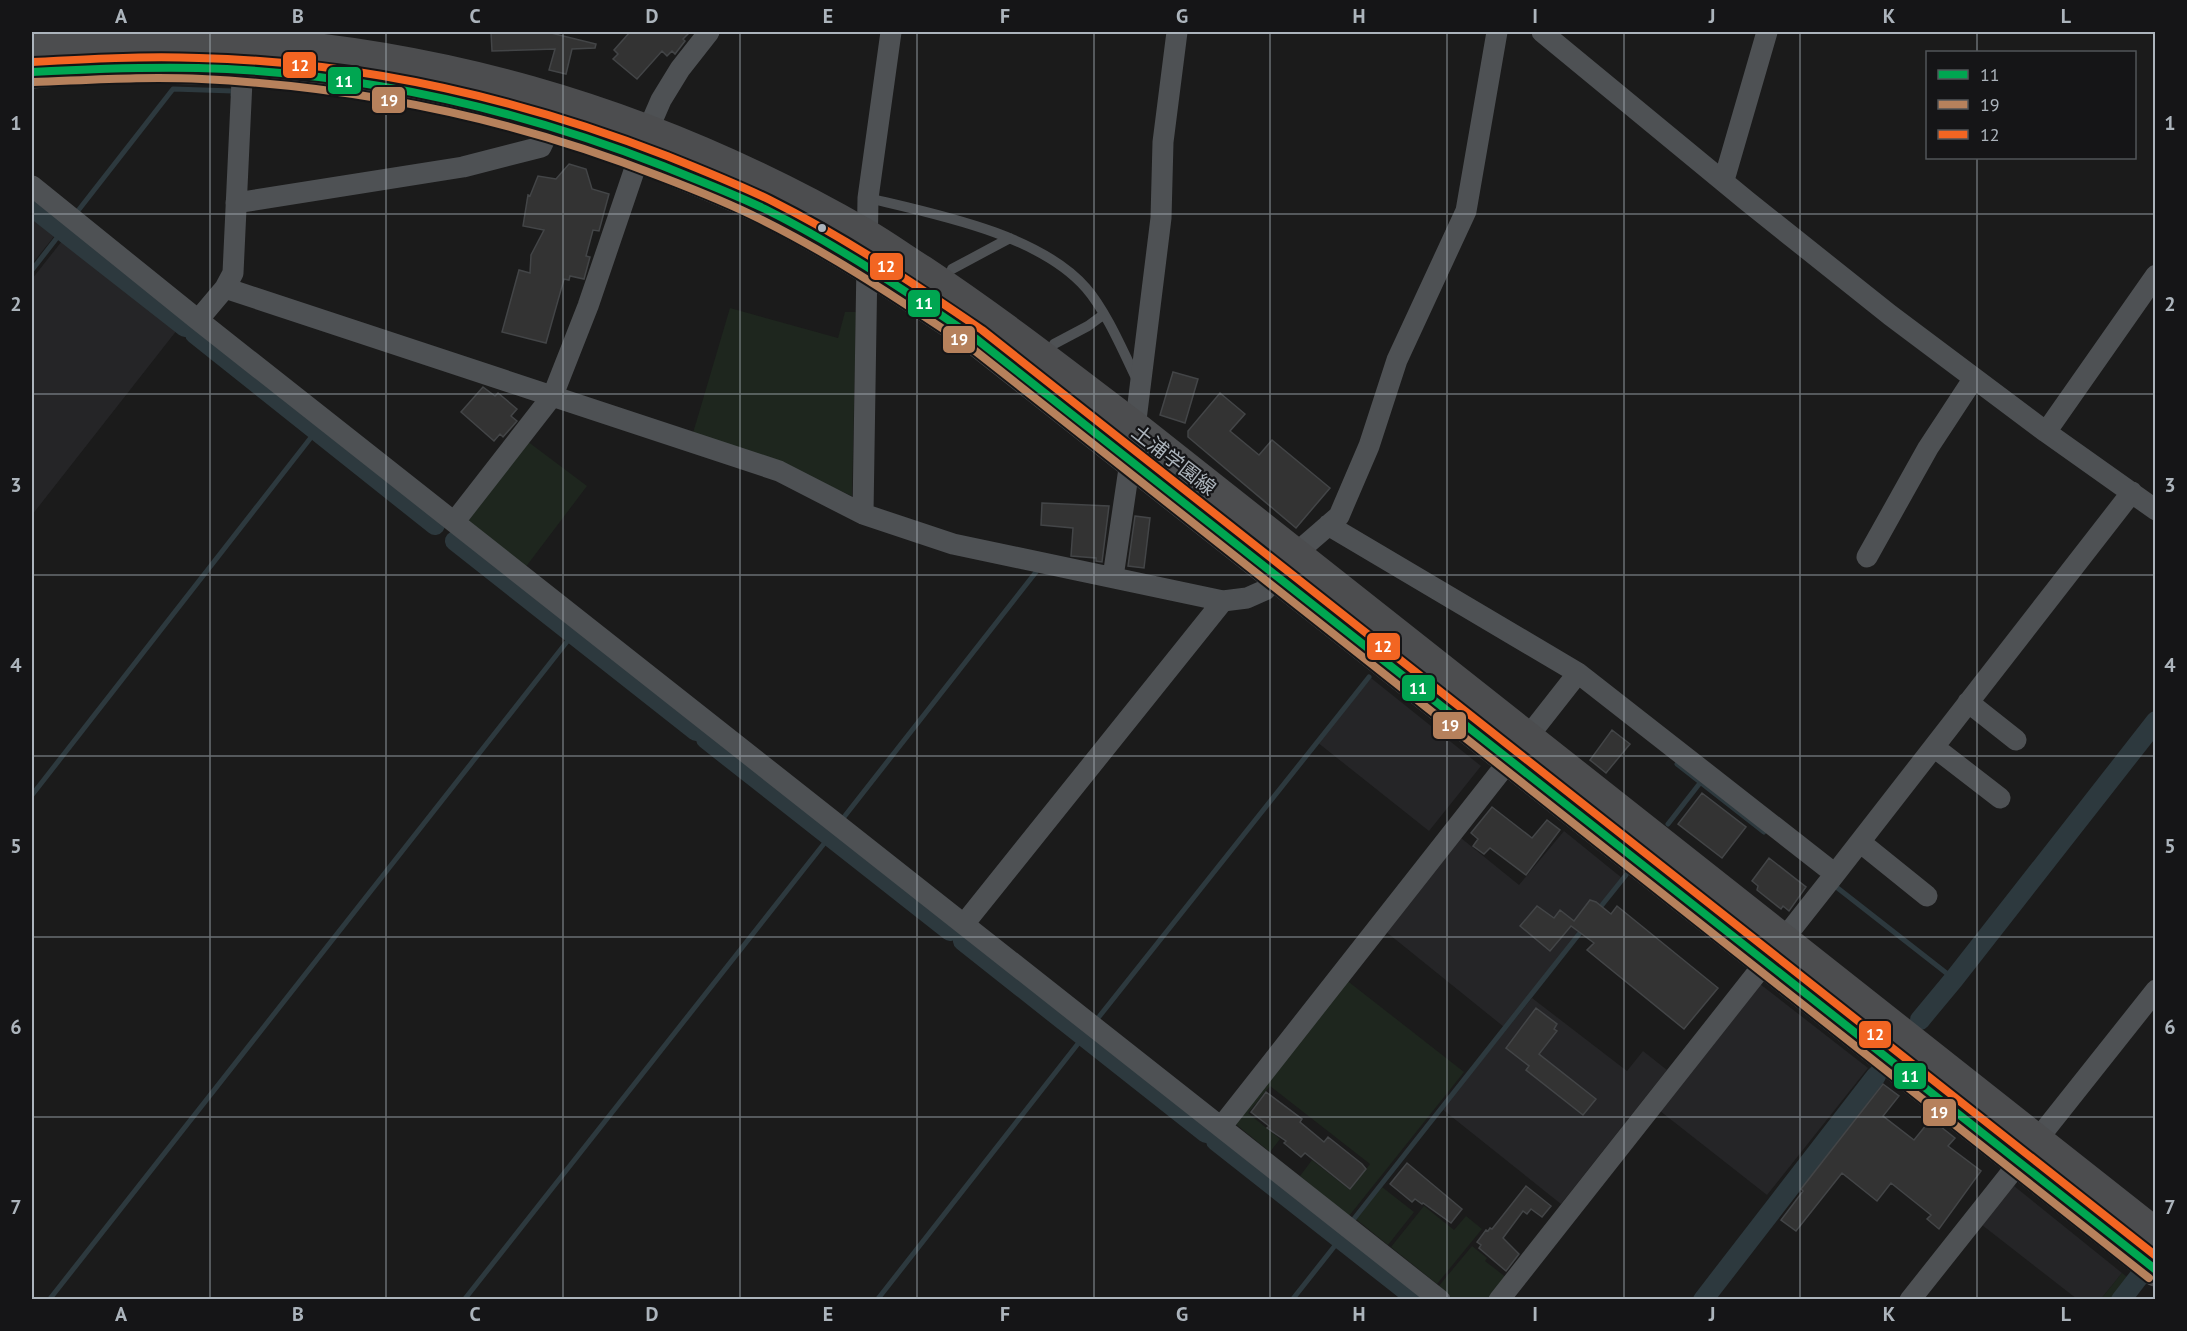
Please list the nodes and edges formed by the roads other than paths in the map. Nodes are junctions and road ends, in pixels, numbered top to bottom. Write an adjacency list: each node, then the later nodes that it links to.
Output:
1 (709, 32): 12 (street)
2 (891, 32): 15 (street)
3 (1177, 32): 26 (street)
4 (1497, 32): 34 (street)
5 (1542, 32): 7 (street)
6 (1767, 32): 13 (street)
7 (1563, 38): 13 (street)
8 (32, 45): 9 (main road, 土浦学園線)
9 (243, 48): 10 (main road, 土浦学園線); 11 (main road, 土浦学園線); 12 (main road, 土浦学園線); 16 (street)
10 (32, 72)
11 (551, 126): 12 (main road, 土浦学園線); 16 (street)
12 (643, 143): 18 (main road, 土浦学園線); 27 (street)
13 (1724, 180): 25 (street)
14 (32, 186): 23 (street)
15 (868, 198): 17 (lane); 18 (street)
16 (236, 203): 21 (street)
17 (1010, 238): 19 (lane); 22 (lane)
18 (867, 251): 29 (main road, 土浦学園線); 32 (street)
19 (952, 269)
20 (2156, 275): 28 (street)
21 (225, 288): 23 (street); 27 (street)
22 (1103, 315): 24 (lane); 26 (lane)
23 (198, 320): 33 (street)
24 (1054, 344)
25 (1974, 378): 28 (street); 35 (street)
26 (1140, 385): 29 (street)
27 (553, 395): 32 (street); 33 (street)
28 (2046, 432): 30 (street)
29 (1132, 444): 36 (main road, 土浦学園線); 37 (street)
30 (2132, 492): 31 (street); 40 (street)
31 (2156, 510)
32 (863, 514): 37 (street)
33 (455, 521): 48 (street)
34 (1328, 525): 36 (street); 39 (street)
35 (1867, 557)
36 (1286, 566): 38 (street); 43 (main road, 土浦学園線)
37 (1113, 577): 38 (street)
38 (1223, 601): 48 (street)
39 (1578, 673): 43 (street); 46 (street)
40 (1968, 702): 41 (street); 42 (street)
41 (2016, 741)
42 (1934, 747): 44 (street); 45 (street)
43 (1518, 750): 49 (main road, 土浦学園線); 51 (street)
44 (2000, 798)
45 (1860, 842): 46 (street); 47 (street)
46 (1835, 874): 49 (street)
47 (1927, 896)
48 (964, 924): 51 (street)
49 (1773, 951): 52 (main road, 土浦学園線); 56 (street)
50 (2156, 990): 52 (street)
51 (1221, 1127): 55 (street)
52 (2027, 1152): 53 (main road, 土浦学園線); 54 (main road, 土浦学園線); 57 (street)
53 (2156, 1235)
54 (2156, 1270)
55 (1440, 1299)
56 (1500, 1299)
57 (1910, 1299)

